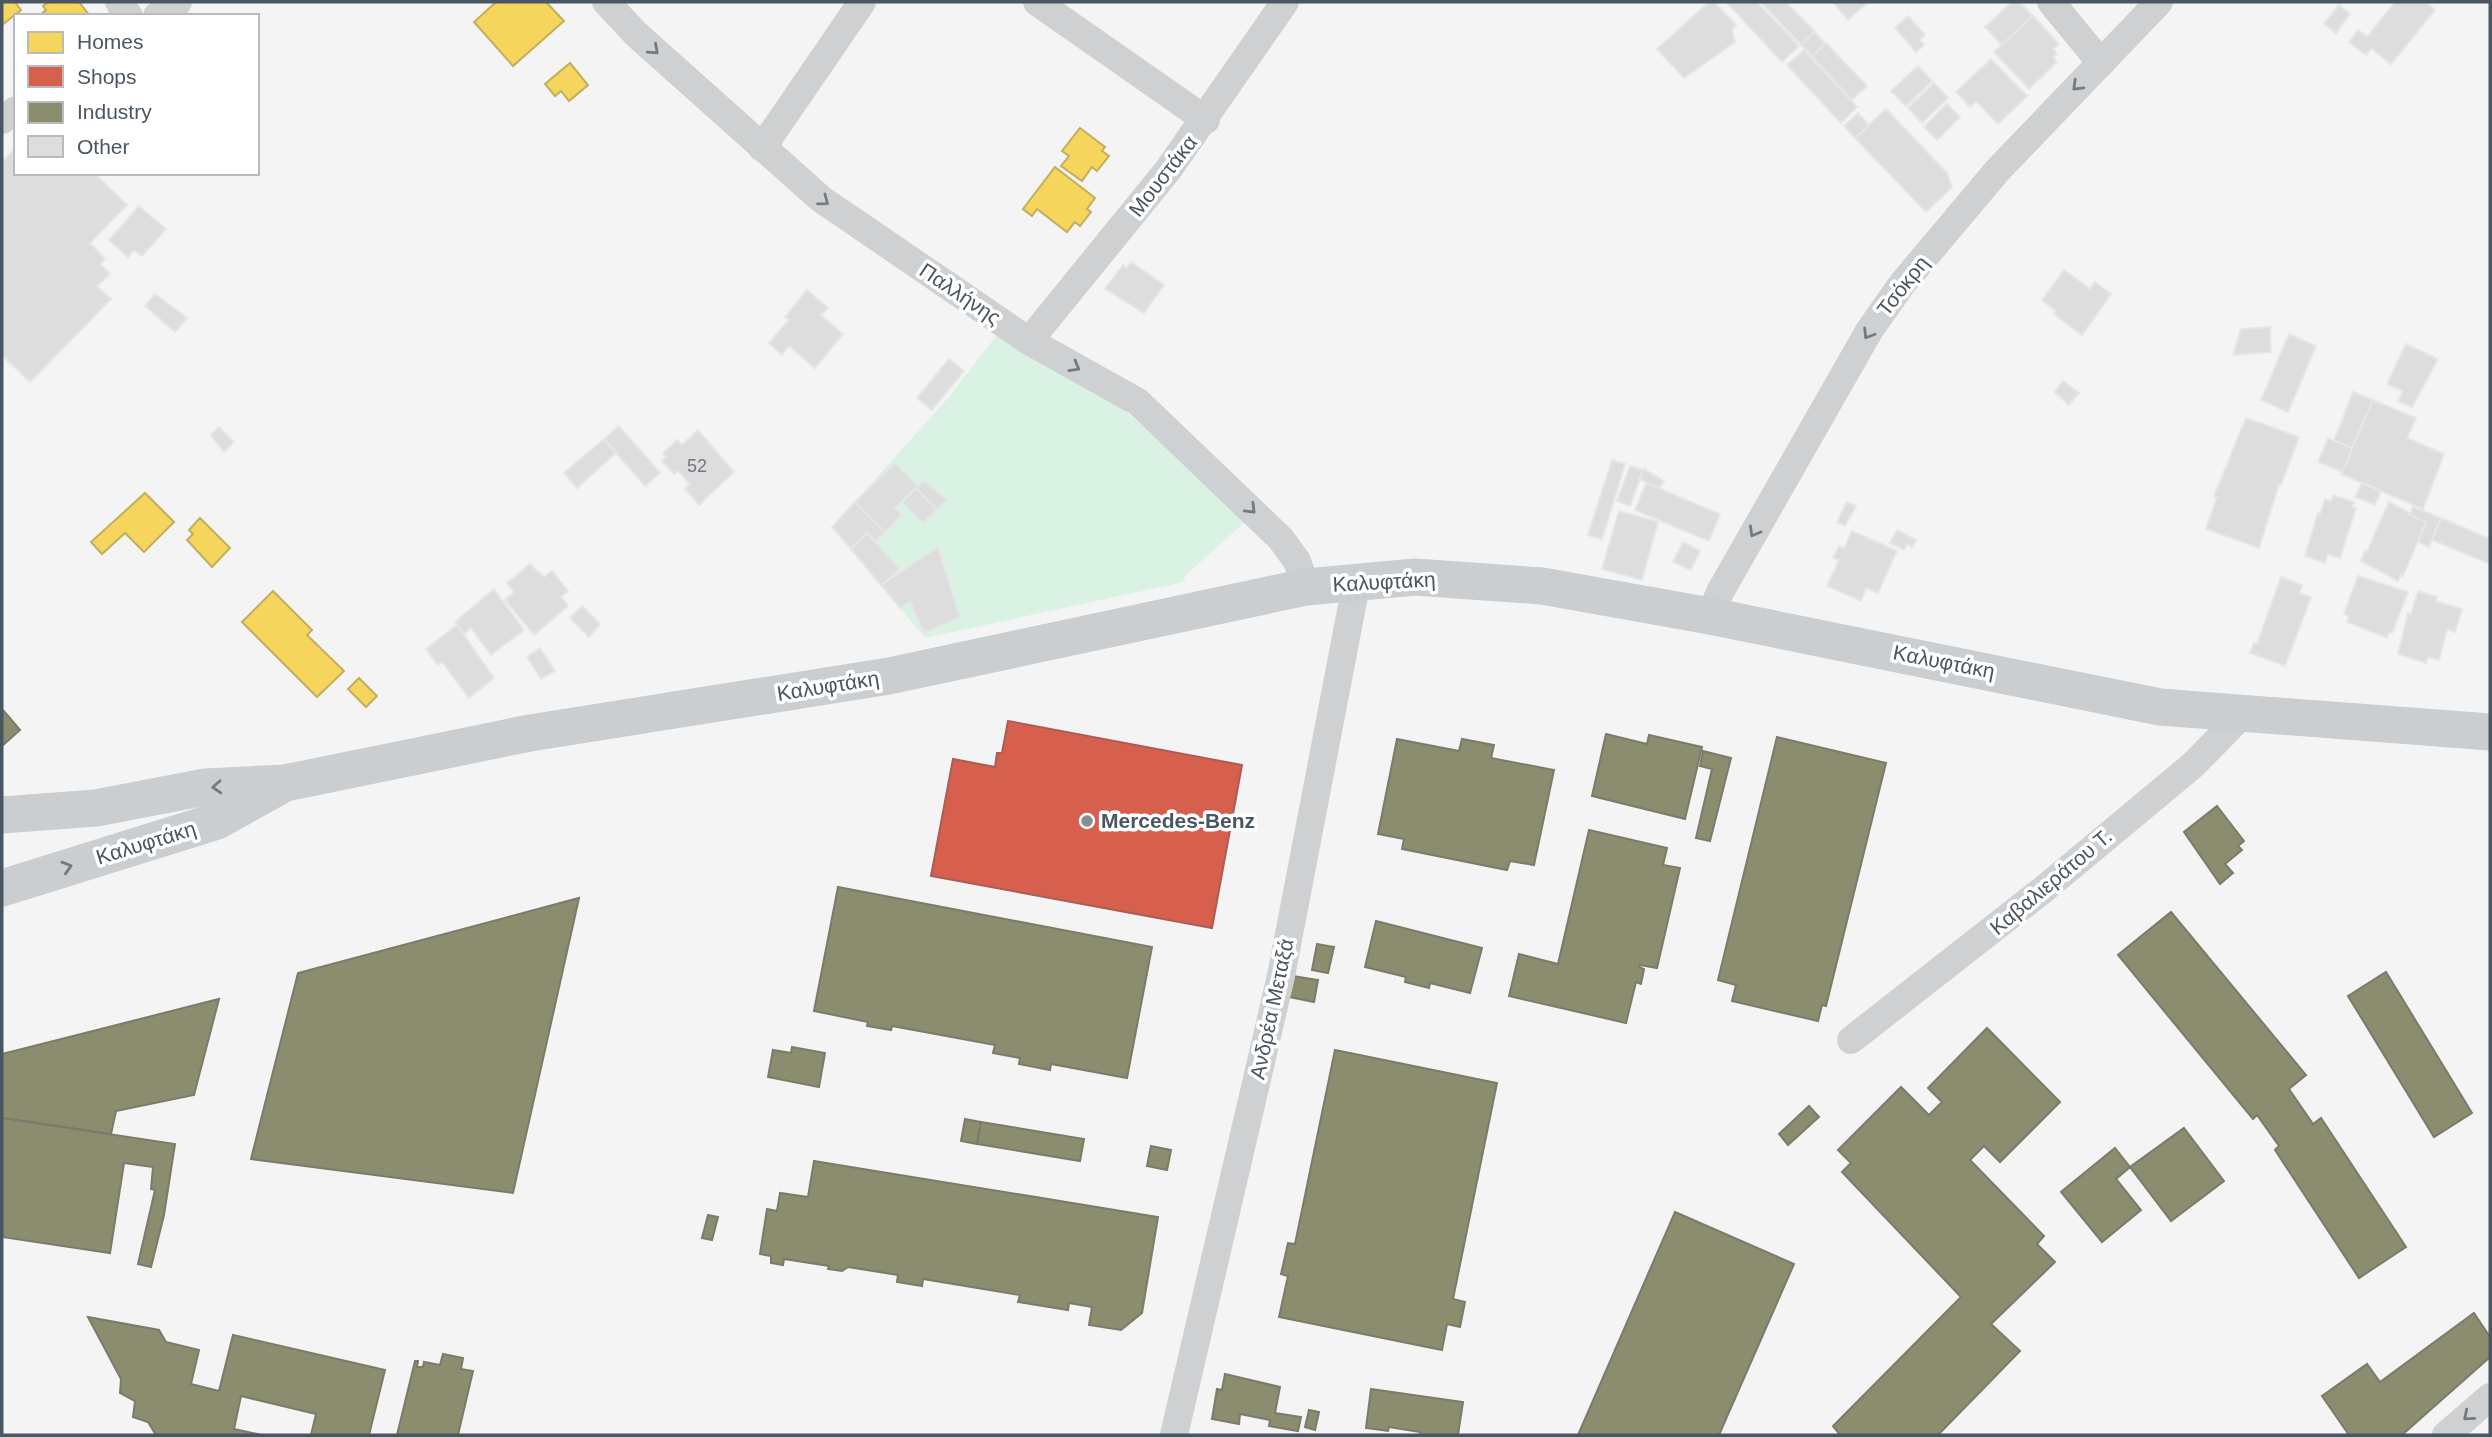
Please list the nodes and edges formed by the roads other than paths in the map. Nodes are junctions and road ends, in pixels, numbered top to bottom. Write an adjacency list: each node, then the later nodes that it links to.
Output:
1 (178, 2): 8 (street)
2 (606, 2): 11 (street, Παλλήνης, one-way to 11)
3 (862, 2): 11 (street)
4 (1037, 2): 10 (street)
5 (1285, 2): 10 (street, Μουστάκα)
6 (2051, 2): 9 (street)
7 (2159, 2): 9 (street, Τσόκρη)
8 (160, 14)
9 (2101, 63): 15 (street, Τσόκρη, one-way to 15)
10 (1206, 120): 12 (street, Μουστάκα)
11 (762, 148): 12 (street, Παλλήνης, one-way to 12)
12 (1029, 341): 14 (street, Παλλήνης, one-way to 14)
13 (1357, 580): 14 (main road, Καλυφτάκη); 15 (main road, Καλυφτάκη); 25 (street, Ανδρέα Μεταξά)
14 (1306, 587): 18 (main road, Καλυφτάκη)
15 (1710, 616): 16 (main road, Καλυφτάκη)
16 (2243, 714): 17 (main road, Καλυφτάκη); 23 (street, Καβαλιεράτου Τ.)
17 (2490, 732)
18 (285, 783): 19 (main road, Καλυφτάκη, one-way to 19); 22 (main road, Καλυφτάκη, one-way to 18)
19 (96, 807): 20 (main road, Καλυφτάκη); 21 (main road)
20 (2, 815)
21 (2, 827)
22 (2, 888)
23 (1851, 1040)
24 (2490, 1397): 26 (street, one-way to 26)
25 (1174, 1435)
26 (2446, 1435)

